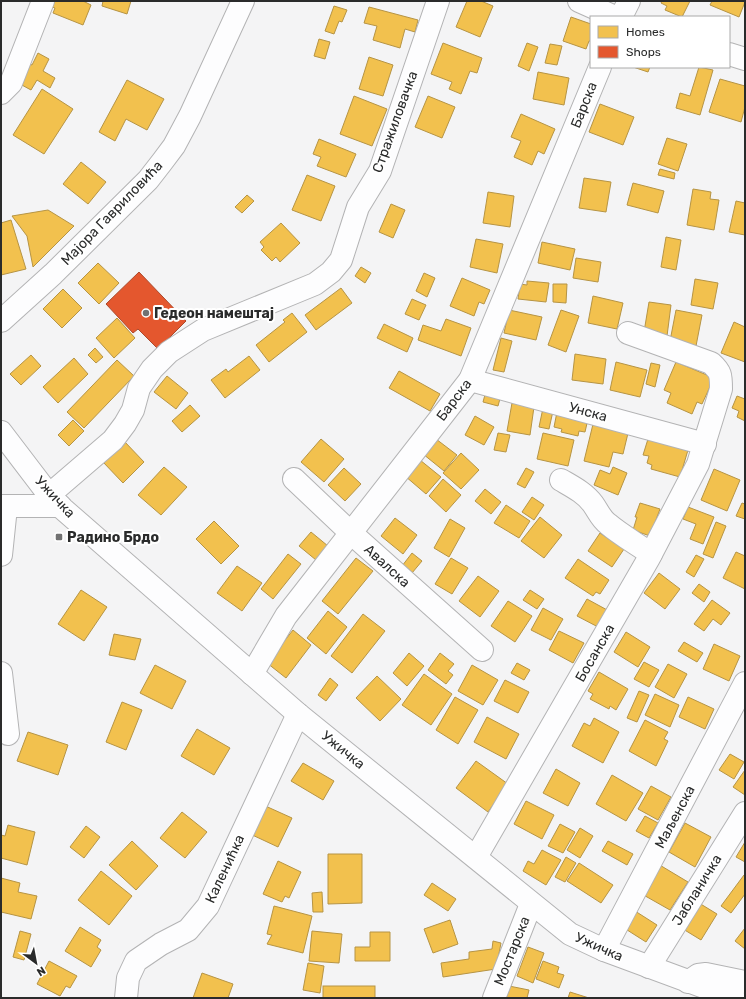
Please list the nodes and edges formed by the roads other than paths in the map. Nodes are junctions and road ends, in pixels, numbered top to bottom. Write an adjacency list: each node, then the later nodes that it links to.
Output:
1 (43, 1): 11 (street)
2 (243, 1): 12 (street, Мајора Гавриловића)
3 (438, 1): 19 (street, Стражиловачка)
4 (579, 1): 6 (street)
5 (629, 1): 7 (street)
6 (613, 16)
7 (622, 16)
8 (730, 54): 9 (street)
9 (745, 59)
10 (600, 68): 14 (street, Барска)
11 (1, 93)
12 (1, 321)
13 (628, 333): 16 (street, Босанска)
14 (470, 380): 16 (street, Унска); 21 (street, Барска)
15 (1, 432): 19 (street, Ужичка)
16 (705, 444): 22 (street, Босанска)
17 (294, 478): 21 (street, Авалска)
18 (561, 480): 22 (street)
19 (55, 500): 20 (street); 26 (street, Ужичка)
20 (4, 506): 23 (street)
21 (351, 533): 24 (street, Авалска); 26 (street, Барска)
22 (652, 554): 31 (street, Босанска)
23 (1, 555)
24 (482, 650)
25 (1, 673): 29 (street)
26 (252, 674): 28 (street, Ужичка)
27 (745, 683): 33 (street, Маљенска)
28 (298, 714): 31 (street, Ужичка); 37 (street, Каленићка)
29 (8, 734)
30 (745, 813): 34 (street, Јабланичка)
31 (476, 857): 32 (street, Ужичка)
32 (531, 904): 33 (street, Ужичка); 38 (street, Мостарска)
33 (604, 950): 34 (street, Ужичка)
34 (649, 967): 35 (street, Ужичка)
35 (688, 982): 36 (street); 39 (street, Ужичка)
36 (745, 982)
37 (126, 998)
38 (494, 998)
39 (734, 998)

